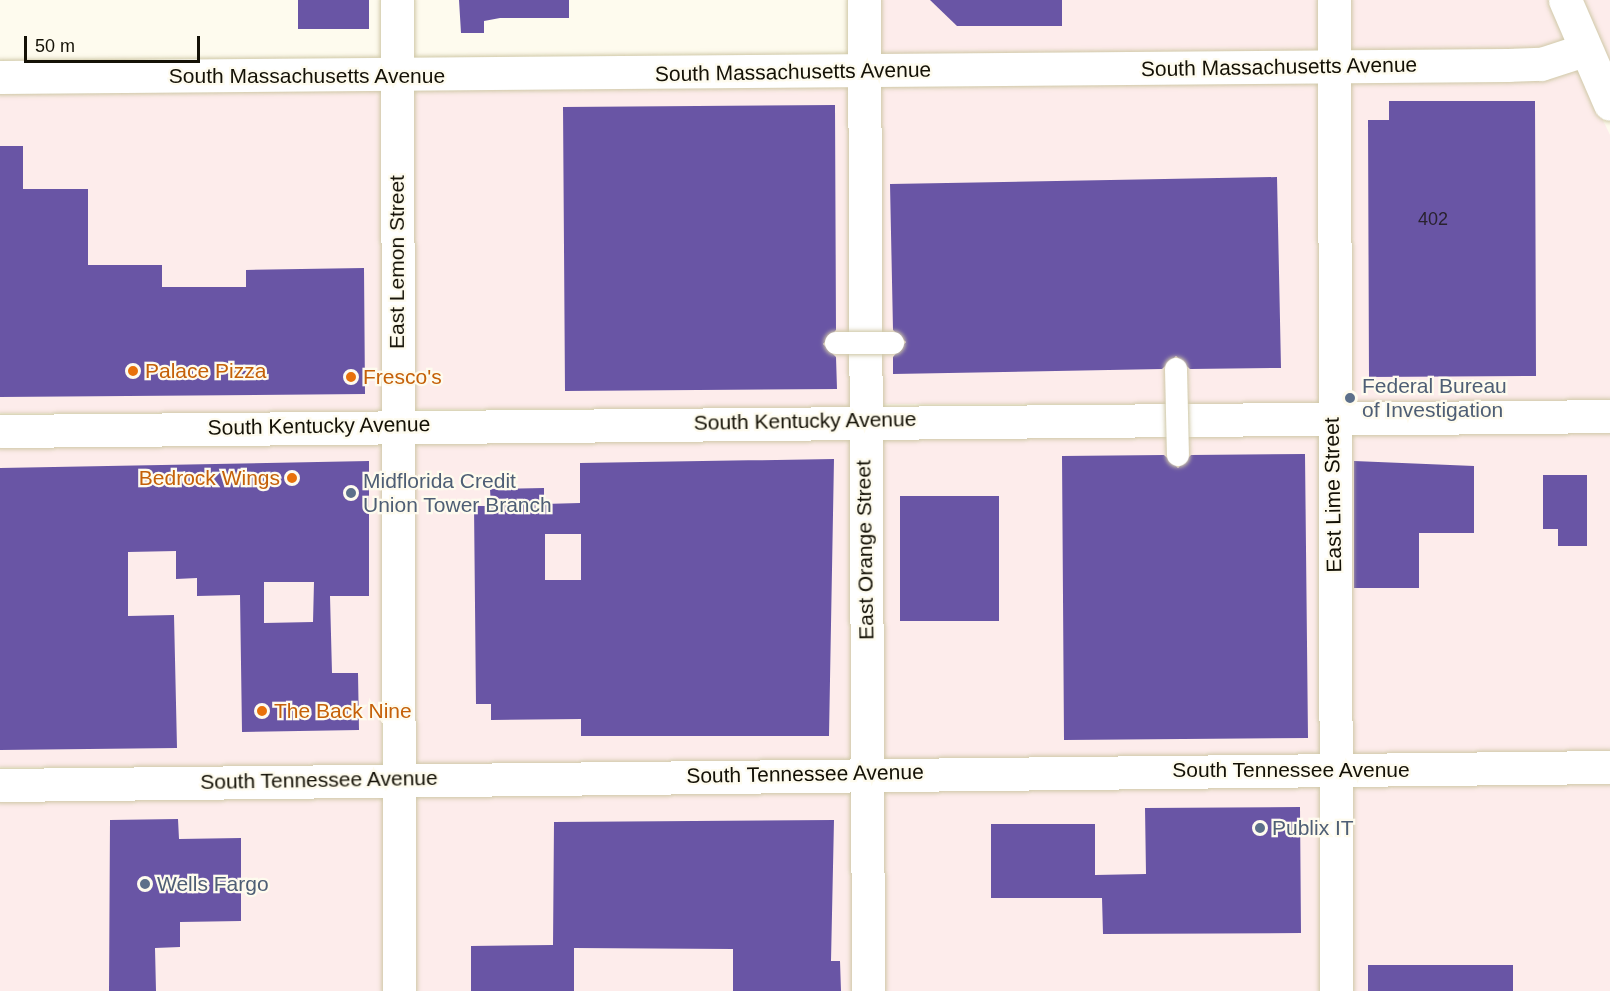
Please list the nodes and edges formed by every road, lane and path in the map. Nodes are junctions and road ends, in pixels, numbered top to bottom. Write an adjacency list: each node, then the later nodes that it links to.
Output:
1 (397, 0): 8 (street, East Lemon Street)
2 (864, 0): 7 (street, East Orange Street)
3 (1334, 0): 6 (street, East Lime Street)
4 (1565, 0): 5 (street)
5 (1584, 50): 6 (street, South Massachusetts Avenue); 10 (street)
6 (1335, 66): 7 (street, South Massachusetts Avenue); 14 (street, East Lime Street)
7 (864, 70): 8 (street, South Massachusetts Avenue); 16 (street, East Orange Street)
8 (398, 76): 9 (street, South Massachusetts Avenue); 17 (street, East Lemon Street)
9 (0, 77)
10 (1610, 104)
11 (836, 343): 12 (street, bridge)
12 (893, 343)
13 (1176, 369): 19 (street, bridge)
14 (1332, 416): 15 (street, South Kentucky Avenue); 16 (street, South Kentucky Avenue); 21 (street, East Lime Street)
15 (1610, 416)
16 (864, 421): 17 (street, South Kentucky Avenue); 22 (street, East Orange Street)
17 (395, 425): 18 (street, South Kentucky Avenue); 23 (street, East Lemon Street)
18 (0, 431)
19 (1178, 455)
20 (1610, 767): 21 (street, South Tennessee Avenue)
21 (1336, 770): 22 (street, South Tennessee Avenue); 27 (street, East Lime Street)
22 (868, 772): 23 (street, South Tennessee Avenue); 26 (street, East Orange Street)
23 (398, 779): 24 (street, South Tennessee Avenue); 25 (street, East Lemon Street)
24 (0, 785)
25 (399, 991)
26 (868, 991)
27 (1336, 991)

